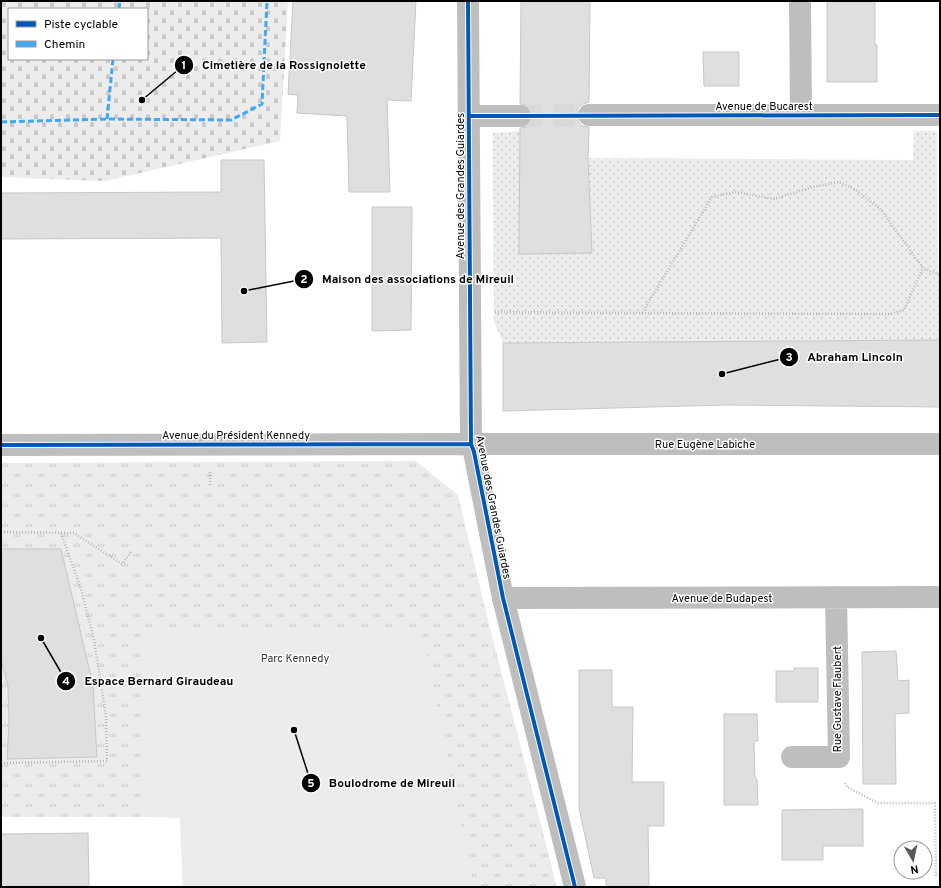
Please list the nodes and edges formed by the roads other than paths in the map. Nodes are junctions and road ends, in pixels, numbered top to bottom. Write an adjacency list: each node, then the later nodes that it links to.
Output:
1 (468, 1): 5 (street, Avenue des Grandes Guiardes)
2 (800, 1): 7 (street)
3 (589, 115): 7 (street, Avenue de Bucarest)
4 (940, 115): 7 (street, Avenue de Bucarest)
5 (469, 116): 6 (street); 8 (street, Avenue des Grandes Guiardes)
6 (520, 116)
7 (801, 116)
8 (470, 444): 9 (street, Rue Eugène Labiche); 10 (street, Avenue du Président Kennedy); 13 (street, Avenue des Grandes Guiardes)
9 (940, 444)
10 (1, 445)
11 (836, 597): 12 (street, Avenue de Budapest); 13 (street, Avenue de Budapest); 14 (street, Rue Gustave Flaubert)
12 (940, 597)
13 (503, 598): 15 (street, Avenue des Grandes Guiardes)
14 (792, 757)
15 (576, 887)

